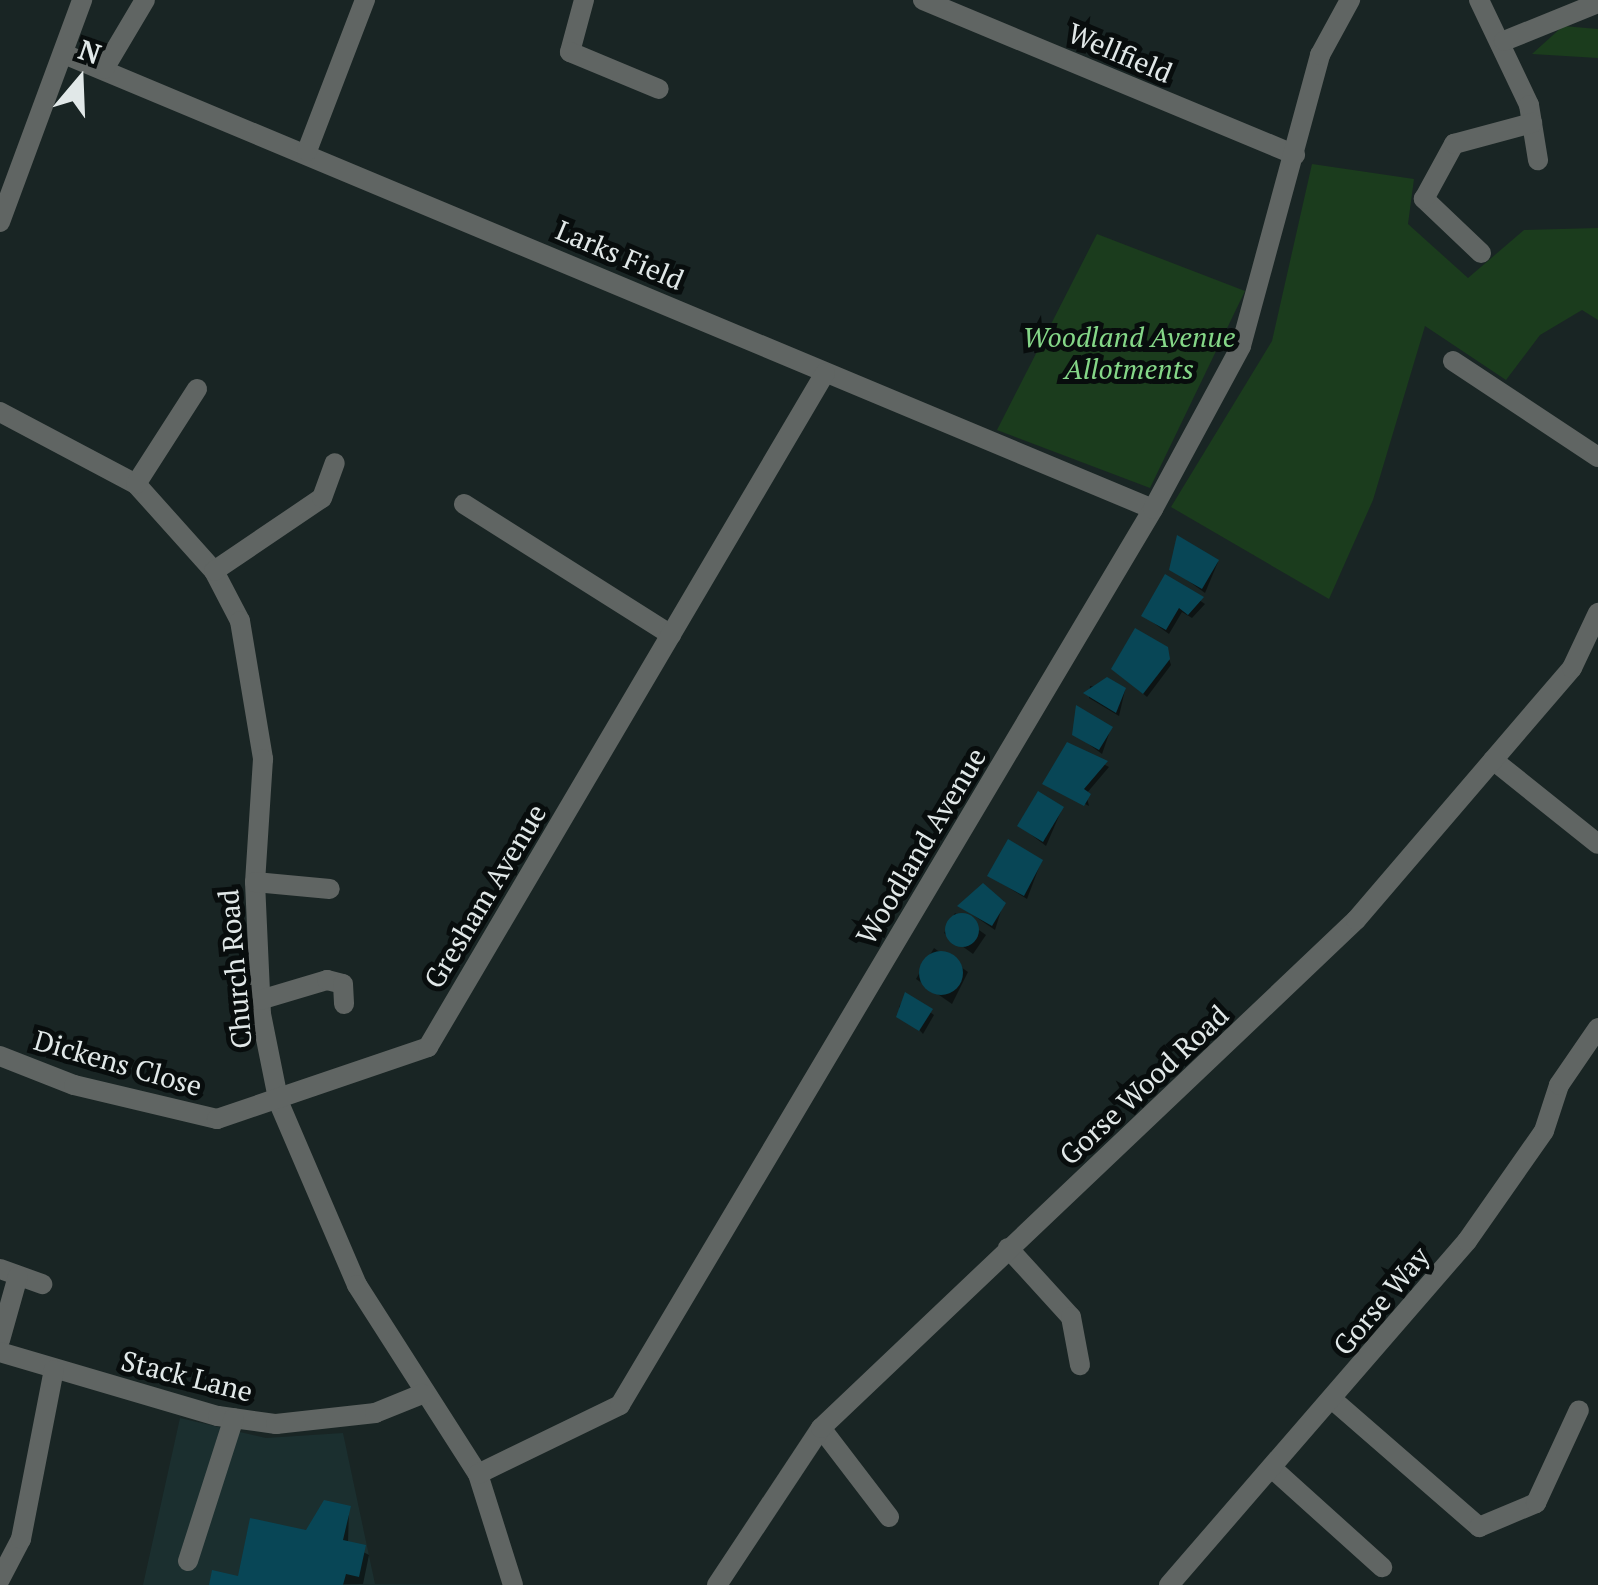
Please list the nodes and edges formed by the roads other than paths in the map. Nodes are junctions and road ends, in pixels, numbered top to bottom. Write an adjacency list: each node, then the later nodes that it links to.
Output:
1 (82, 0): 10 (street)
2 (145, 0): 11 (street)
3 (365, 0): 14 (street)
4 (584, 0): 12 (street)
5 (923, 0): 15 (street, Wellfield)
6 (1350, 0): 15 (street, Woodland Avenue)
7 (1478, 0): 9 (street)
8 (1586, 3): 9 (street)
9 (1504, 41): 13 (street)
10 (64, 54): 11 (street, Larks Field); 17 (street)
11 (104, 70): 14 (street, Larks Field)
12 (659, 89)
13 (1532, 122): 16 (street); 18 (street)
14 (307, 152): 20 (street, Larks Field)
15 (1295, 155): 27 (street, Woodland Avenue)
16 (1538, 160)
17 (0, 222)
18 (1481, 253)
19 (1453, 361): 23 (street)
20 (825, 374): 27 (street, Larks Field); 30 (street, Gresham Avenue)
21 (198, 389): 25 (street)
22 (0, 412): 25 (street, Church Road)
23 (1598, 457)
24 (335, 464): 28 (street)
25 (136, 484): 28 (street, Church Road)
26 (464, 504): 30 (street)
27 (1153, 509): 53 (street, Woodland Avenue)
28 (214, 571): 33 (street, Church Road)
29 (1598, 614): 31 (street, Gorse Wood Road)
30 (671, 636): 39 (street, Gresham Avenue)
31 (1493, 760): 32 (street); 40 (street, Gorse Wood Road)
32 (1598, 844)
33 (254, 882): 34 (street); 35 (street, Church Road)
34 (330, 889)
35 (260, 1000): 36 (street); 39 (street, Church Road)
36 (344, 1004)
37 (1598, 1028): 48 (street, Gorse Way)
38 (0, 1056): 39 (street, Dickens Close)
39 (278, 1103): 47 (street, Church Road)
40 (1008, 1248): 45 (street); 51 (street, Gorse Wood Road)
41 (9, 1272): 42 (street); 43 (street)
42 (42, 1284)
43 (0, 1340)
44 (0, 1352): 46 (street, Stack Lane)
45 (1080, 1364)
46 (54, 1370): 50 (street, Stack Lane); 57 (street)
47 (422, 1394): 50 (street, Stack Lane); 53 (street, Church Road)
48 (1334, 1400): 49 (street); 52 (street, Gorse Way)
49 (1579, 1410)
50 (234, 1418): 55 (street)
51 (821, 1428): 54 (street); 59 (street, Gorse Wood Road)
52 (1273, 1468): 56 (street); 60 (street, Gorse Way)
53 (478, 1474): 58 (street, Church Road)
54 (889, 1517)
55 (188, 1560)
56 (1382, 1567)
57 (0, 1579)
58 (513, 1585)
59 (717, 1585)
60 (1169, 1585)

